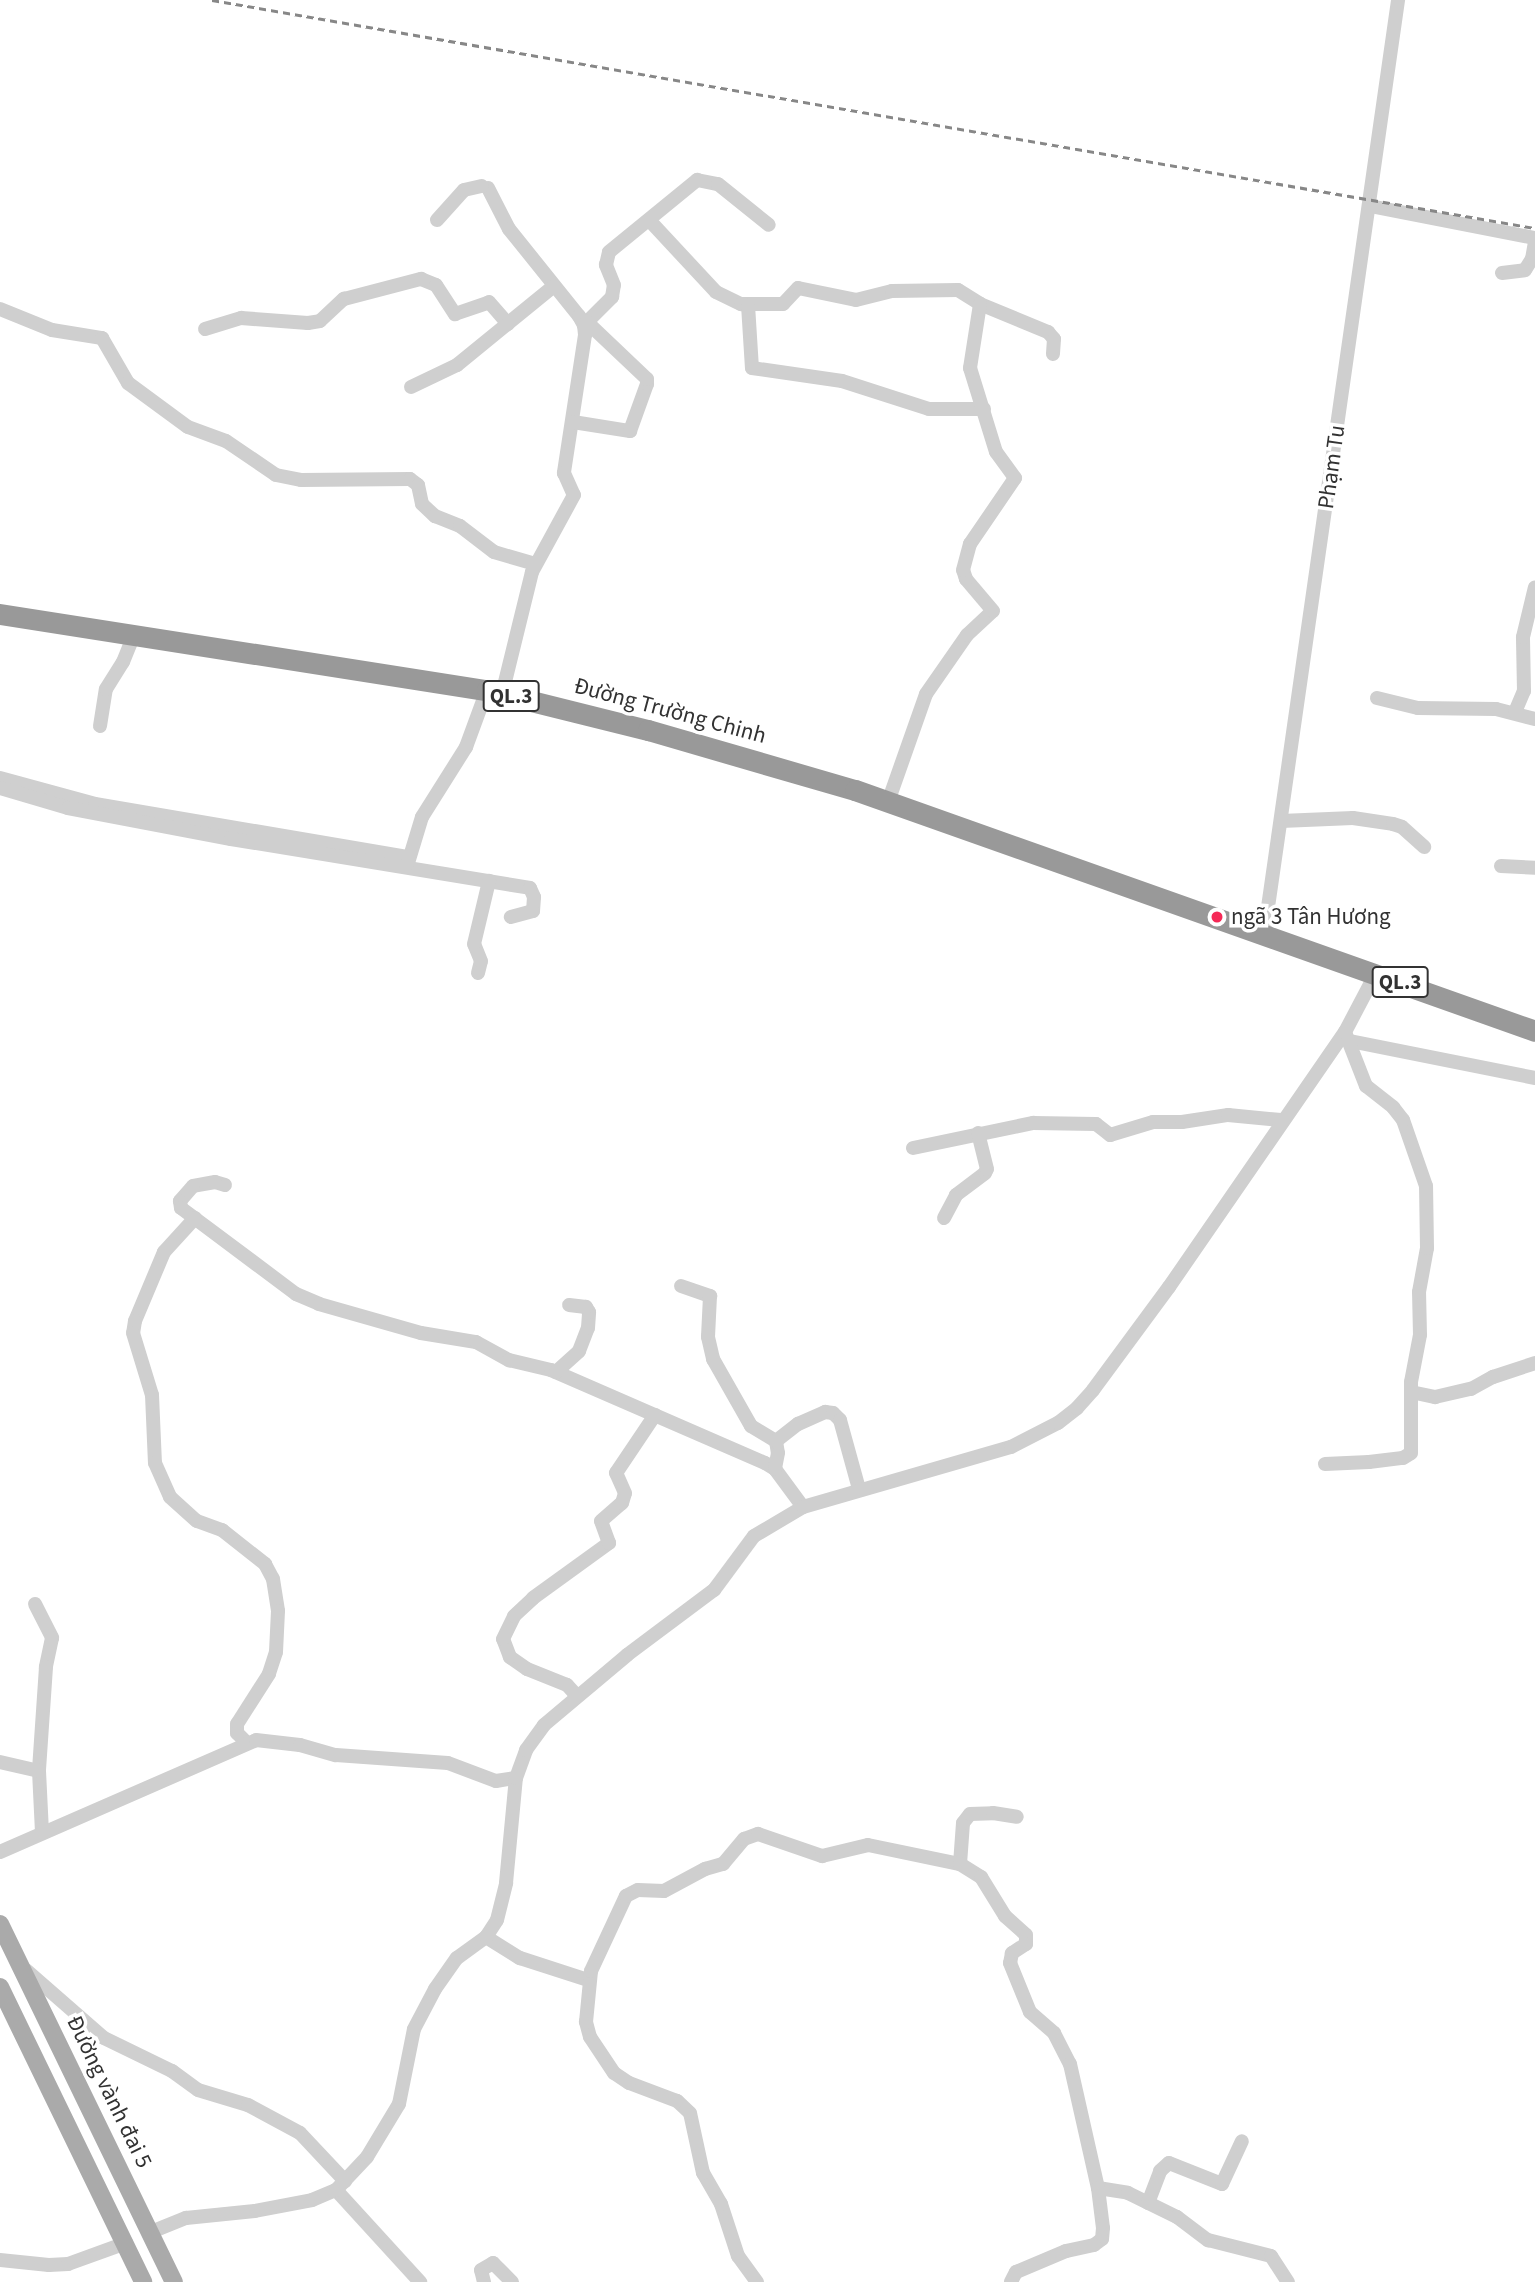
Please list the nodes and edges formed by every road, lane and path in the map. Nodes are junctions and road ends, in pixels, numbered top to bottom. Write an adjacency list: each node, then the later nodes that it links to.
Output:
1 (1398, 0): 2 (street, Phạm Tu)
2 (1370, 206): 6 (street); 31 (street, Phạm Tu)
3 (437, 220): 8 (street)
4 (650, 221): 5 (street); 10 (street); 13 (street)
5 (769, 225)
6 (1535, 240): 7 (street)
7 (1502, 273)
8 (554, 286): 12 (street); 13 (street)
9 (980, 304): 10 (street); 15 (street); 17 (street)
10 (748, 305): 17 (street)
11 (0, 309): 19 (street)
12 (508, 324): 14 (street); 16 (street)
13 (586, 324): 18 (street); 18 (street)
14 (205, 329)
15 (1053, 354)
16 (411, 387)
17 (984, 409): 30 (street)
18 (573, 422): 19 (street)
19 (535, 564): 23 (street)
20 (1535, 587): 25 (street)
21 (0, 614): 22 (highway, Đường Trường Chinh / QL.3)
22 (134, 635): 23 (highway, Đường Trường Chinh / QL.3); 27 (street)
23 (494, 692): 30 (highway, Đường Trường Chinh / QL.3); 34 (street)
24 (1377, 698): 25 (street)
25 (1516, 712): 26 (street)
26 (1535, 719)
27 (100, 726)
28 (0, 778): 32 (street)
29 (0, 788): 32 (street)
30 (888, 802): 39 (highway, Đường Trường Chinh / QL.3)
31 (1281, 821): 33 (street); 39 (street, Phạm Tu)
32 (233, 833): 34 (street)
33 (1424, 847)
34 (408, 862): 37 (street)
35 (1501, 866): 36 (street)
36 (1535, 868)
37 (489, 881): 38 (street); 40 (street)
38 (512, 917)
39 (1264, 934): 41 (highway, QL.3)
40 (478, 973)
41 (1376, 974): 42 (highway, QL.3); 43 (street)
42 (1535, 1031)
43 (1347, 1037): 44 (street); 45 (street); 55 (street)
44 (1535, 1078)
45 (1282, 1120): 46 (street); 60 (street)
46 (978, 1133): 47 (street); 50 (street)
47 (913, 1148)
48 (225, 1185): 49 (street)
49 (195, 1218): 54 (street); 64 (street)
50 (944, 1218)
51 (681, 1286): 57 (street)
52 (569, 1305): 54 (street)
53 (1535, 1363): 55 (street)
54 (556, 1372): 56 (street)
55 (1411, 1392): 58 (street)
56 (655, 1415): 59 (street); 63 (street)
57 (775, 1441): 59 (street); 60 (street)
58 (1325, 1464)
59 (775, 1469): 61 (street)
60 (859, 1489): 61 (street)
61 (803, 1507): 63 (street)
62 (35, 1604): 66 (street)
63 (577, 1696): 67 (street)
64 (246, 1742): 67 (street); 69 (street)
65 (0, 1762): 66 (street)
66 (39, 1770): 69 (street)
67 (516, 1778): 73 (street)
68 (1017, 1816): 71 (street)
69 (42, 1833): 70 (street)
70 (0, 1853)
71 (960, 1864): 75 (street); 79 (street)
72 (0, 1924): 74 (main road, Đường vành đai 5)
73 (486, 1937): 75 (street); 78 (street)
74 (18, 1962): 78 (street); 81 (main road, Đường vành đai 5)
75 (588, 1980): 89 (street)
76 (0, 1987): 82 (main road)
77 (1242, 2141): 80 (street)
78 (340, 2185): 81 (street); 86 (street)
79 (1098, 2188): 80 (street); 90 (street)
80 (1148, 2203): 91 (street)
81 (151, 2232): 82 (main road); 85 (main road, Đường vành đai 5)
82 (125, 2243): 83 (street); 84 (main road)
83 (0, 2260)
84 (143, 2282)
85 (174, 2282)
86 (420, 2282)
87 (484, 2282): 88 (street)
88 (512, 2282)
89 (757, 2282)
90 (1011, 2282)
91 (1288, 2282)

